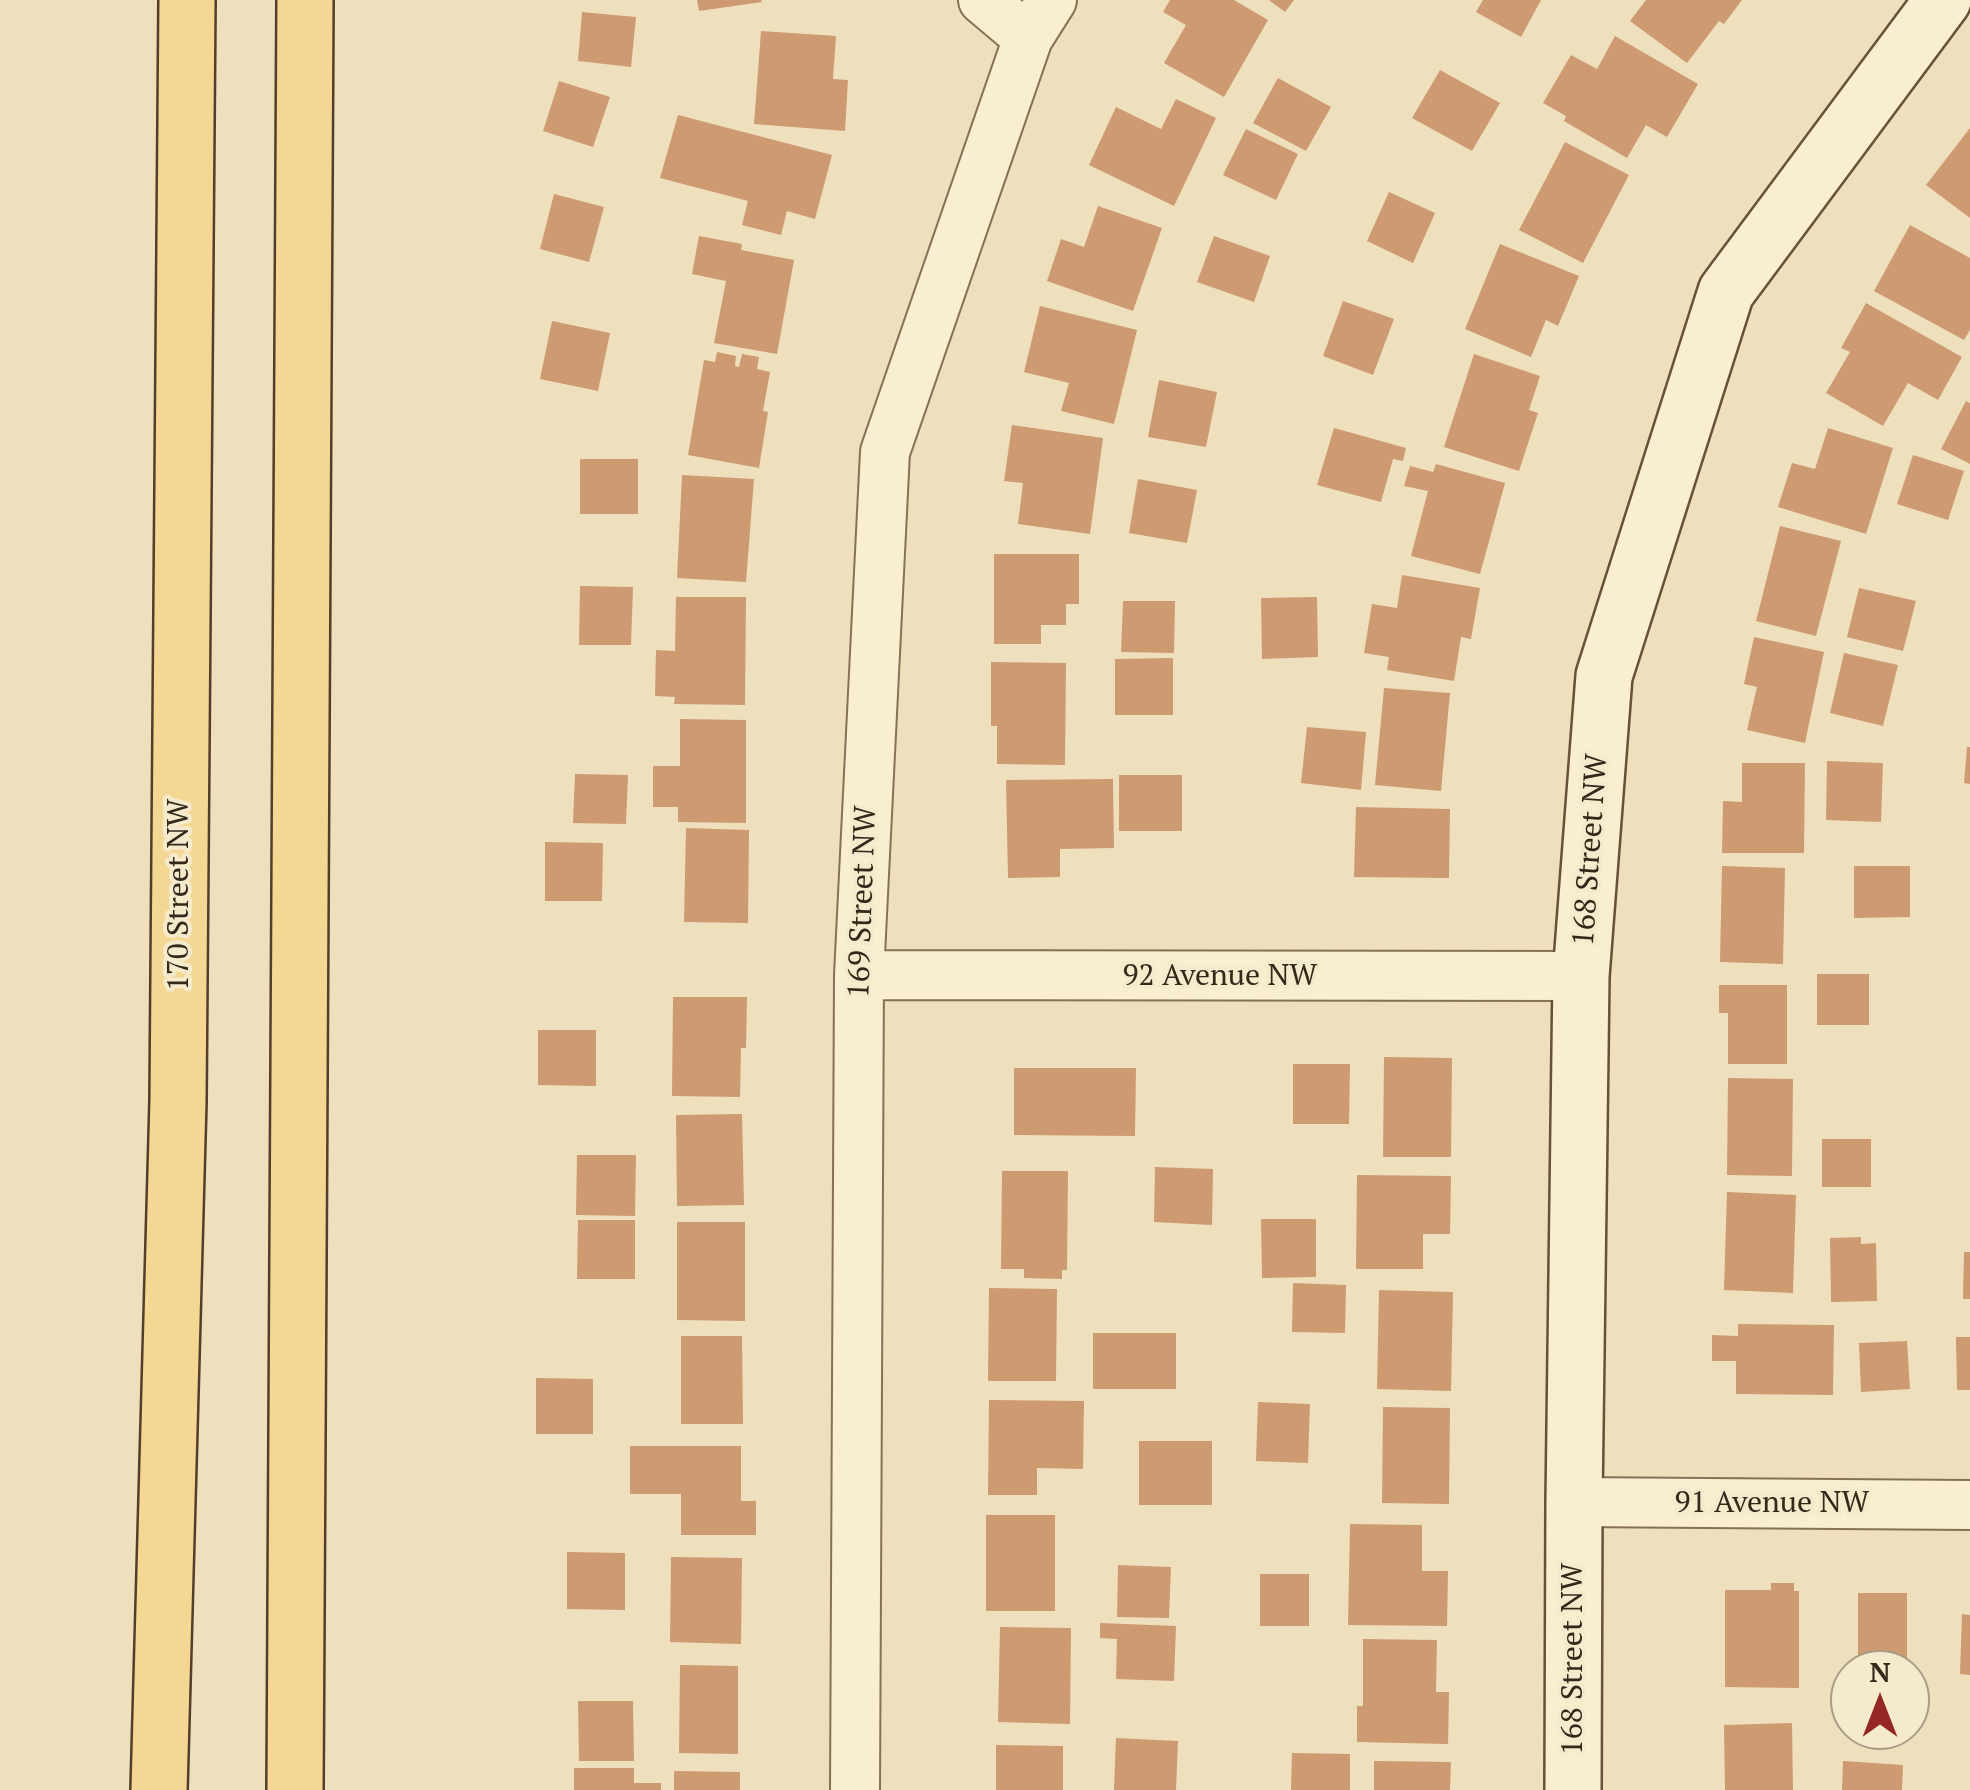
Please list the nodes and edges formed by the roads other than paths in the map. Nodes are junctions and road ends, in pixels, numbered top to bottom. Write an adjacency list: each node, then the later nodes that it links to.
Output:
1 (187, 0): 10 (main road, 170 Street NW)
2 (305, 0): 11 (main road)
3 (983, 0): 5 (street, 169 Street NW)
4 (1943, 0): 7 (street, 168 Street NW)
5 (1040, 19): 6 (street, 169 Street NW)
6 (859, 975): 7 (street, 92 Avenue NW); 12 (street, 169 Street NW)
7 (1581, 976): 8 (street, 168 Street NW)
8 (1574, 1502): 9 (street, 91 Avenue NW); 13 (street, 168 Street NW)
9 (1970, 1504)
10 (159, 1790)
11 (296, 1790)
12 (855, 1790)
13 (1573, 1790)

